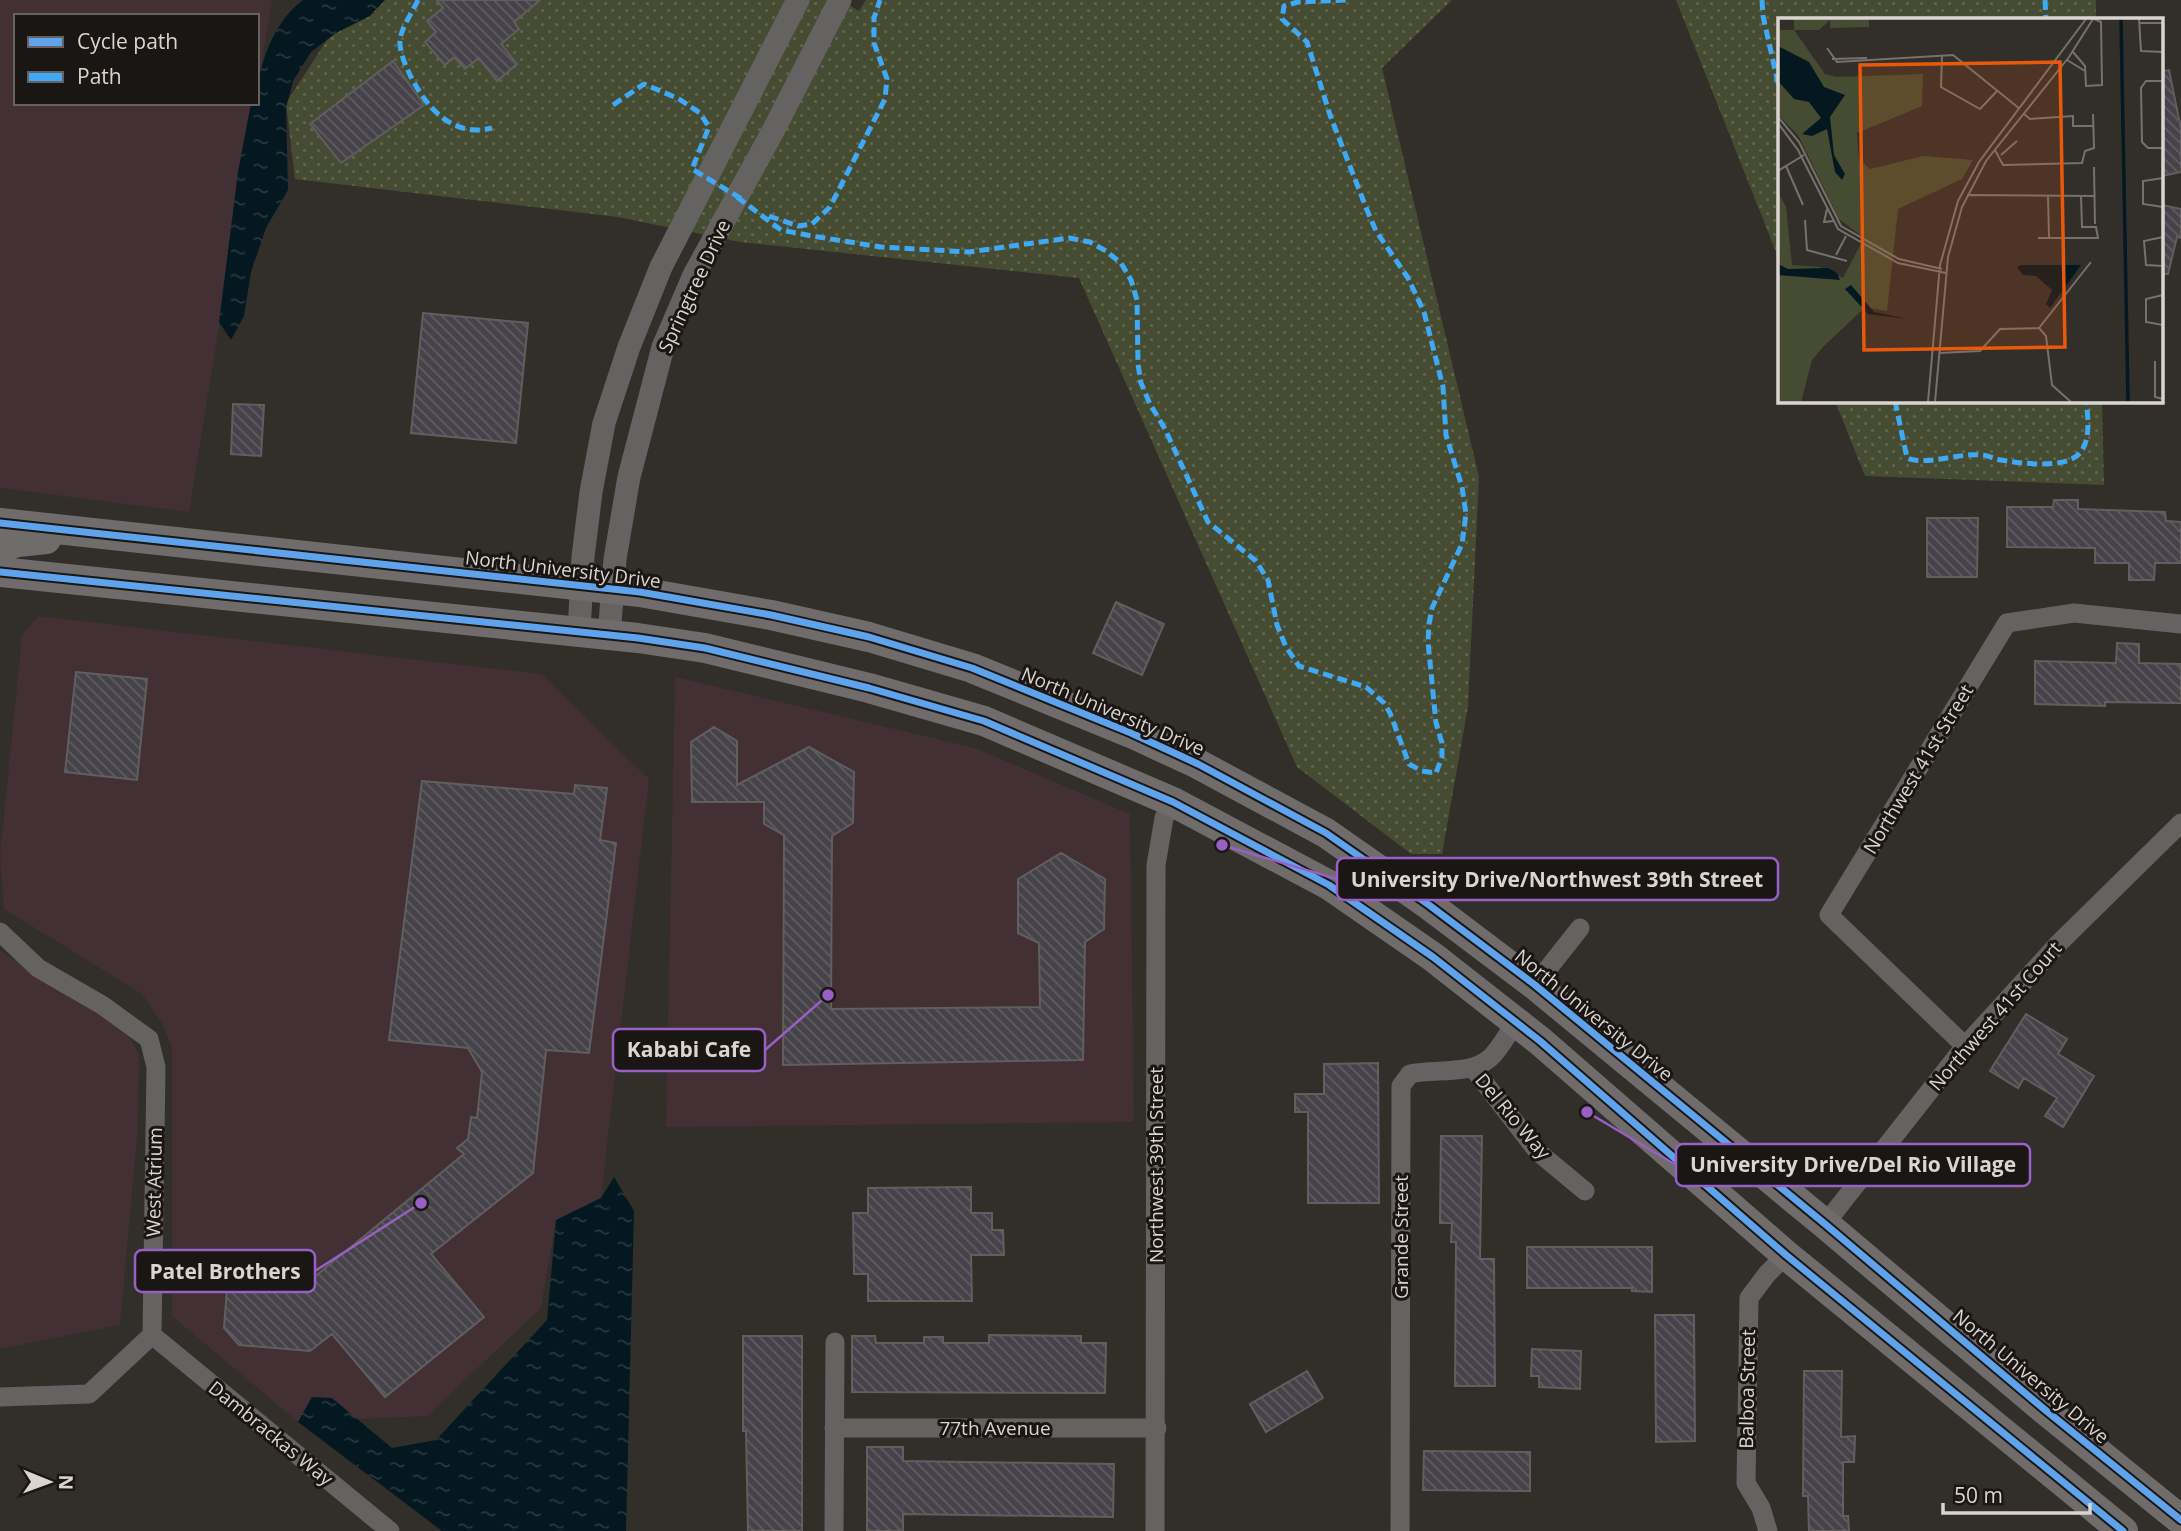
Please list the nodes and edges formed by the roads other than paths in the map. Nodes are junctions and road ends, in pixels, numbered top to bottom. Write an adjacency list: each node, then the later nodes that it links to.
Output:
1 (798, 0): 6 (street, Springtree Drive)
2 (840, 0): 7 (street, Springtree Drive)
3 (0, 523): 4 (main road, North University Drive)
4 (102, 534): 5 (main road); 6 (main road, North University Drive)
5 (0, 567): 9 (main road)
6 (581, 586): 7 (main road, North University Drive); 9 (street, Springtree Drive)
7 (613, 589): 10 (street, Springtree Drive); 16 (main road, North University Drive)
8 (2181, 624): 19 (street, Northwest 41st Street)
9 (579, 632): 10 (main road)
10 (609, 636): 11 (main road)
11 (1173, 802): 15 (main road); 27 (street, Northwest 39th Street)
12 (2181, 823): 19 (street, Northwest 41st Court)
13 (1580, 928): 16 (street)
14 (0, 932): 24 (street, West Atrium)
15 (1445, 968): 16 (main road); 17 (main road)
16 (1528, 979): 18 (main road, North University Drive)
17 (1524, 1028): 18 (main road); 20 (street); 23 (main road)
18 (1601, 1040): 22 (main road, North University Drive)
19 (1965, 1046): 22 (street, Northwest 41st Court)
20 (1473, 1068): 21 (street, Del Rio Way); 33 (street, Grande Street)
21 (1585, 1191)
22 (1825, 1224): 29 (main road, North University Drive)
23 (1786, 1255): 34 (street, Balboa Street); 35 (main road)
24 (152, 1335): 26 (street); 30 (street, Dambrackas Way)
25 (835, 1342): 28 (street)
26 (0, 1397)
27 (1157, 1427): 28 (street, 77th Avenue); 32 (street, Northwest 39th Street)
28 (834, 1428): 31 (street)
29 (2181, 1520)
30 (390, 1531)
31 (834, 1531)
32 (1155, 1531)
33 (1400, 1531)
34 (1768, 1531)
35 (2123, 1531)

